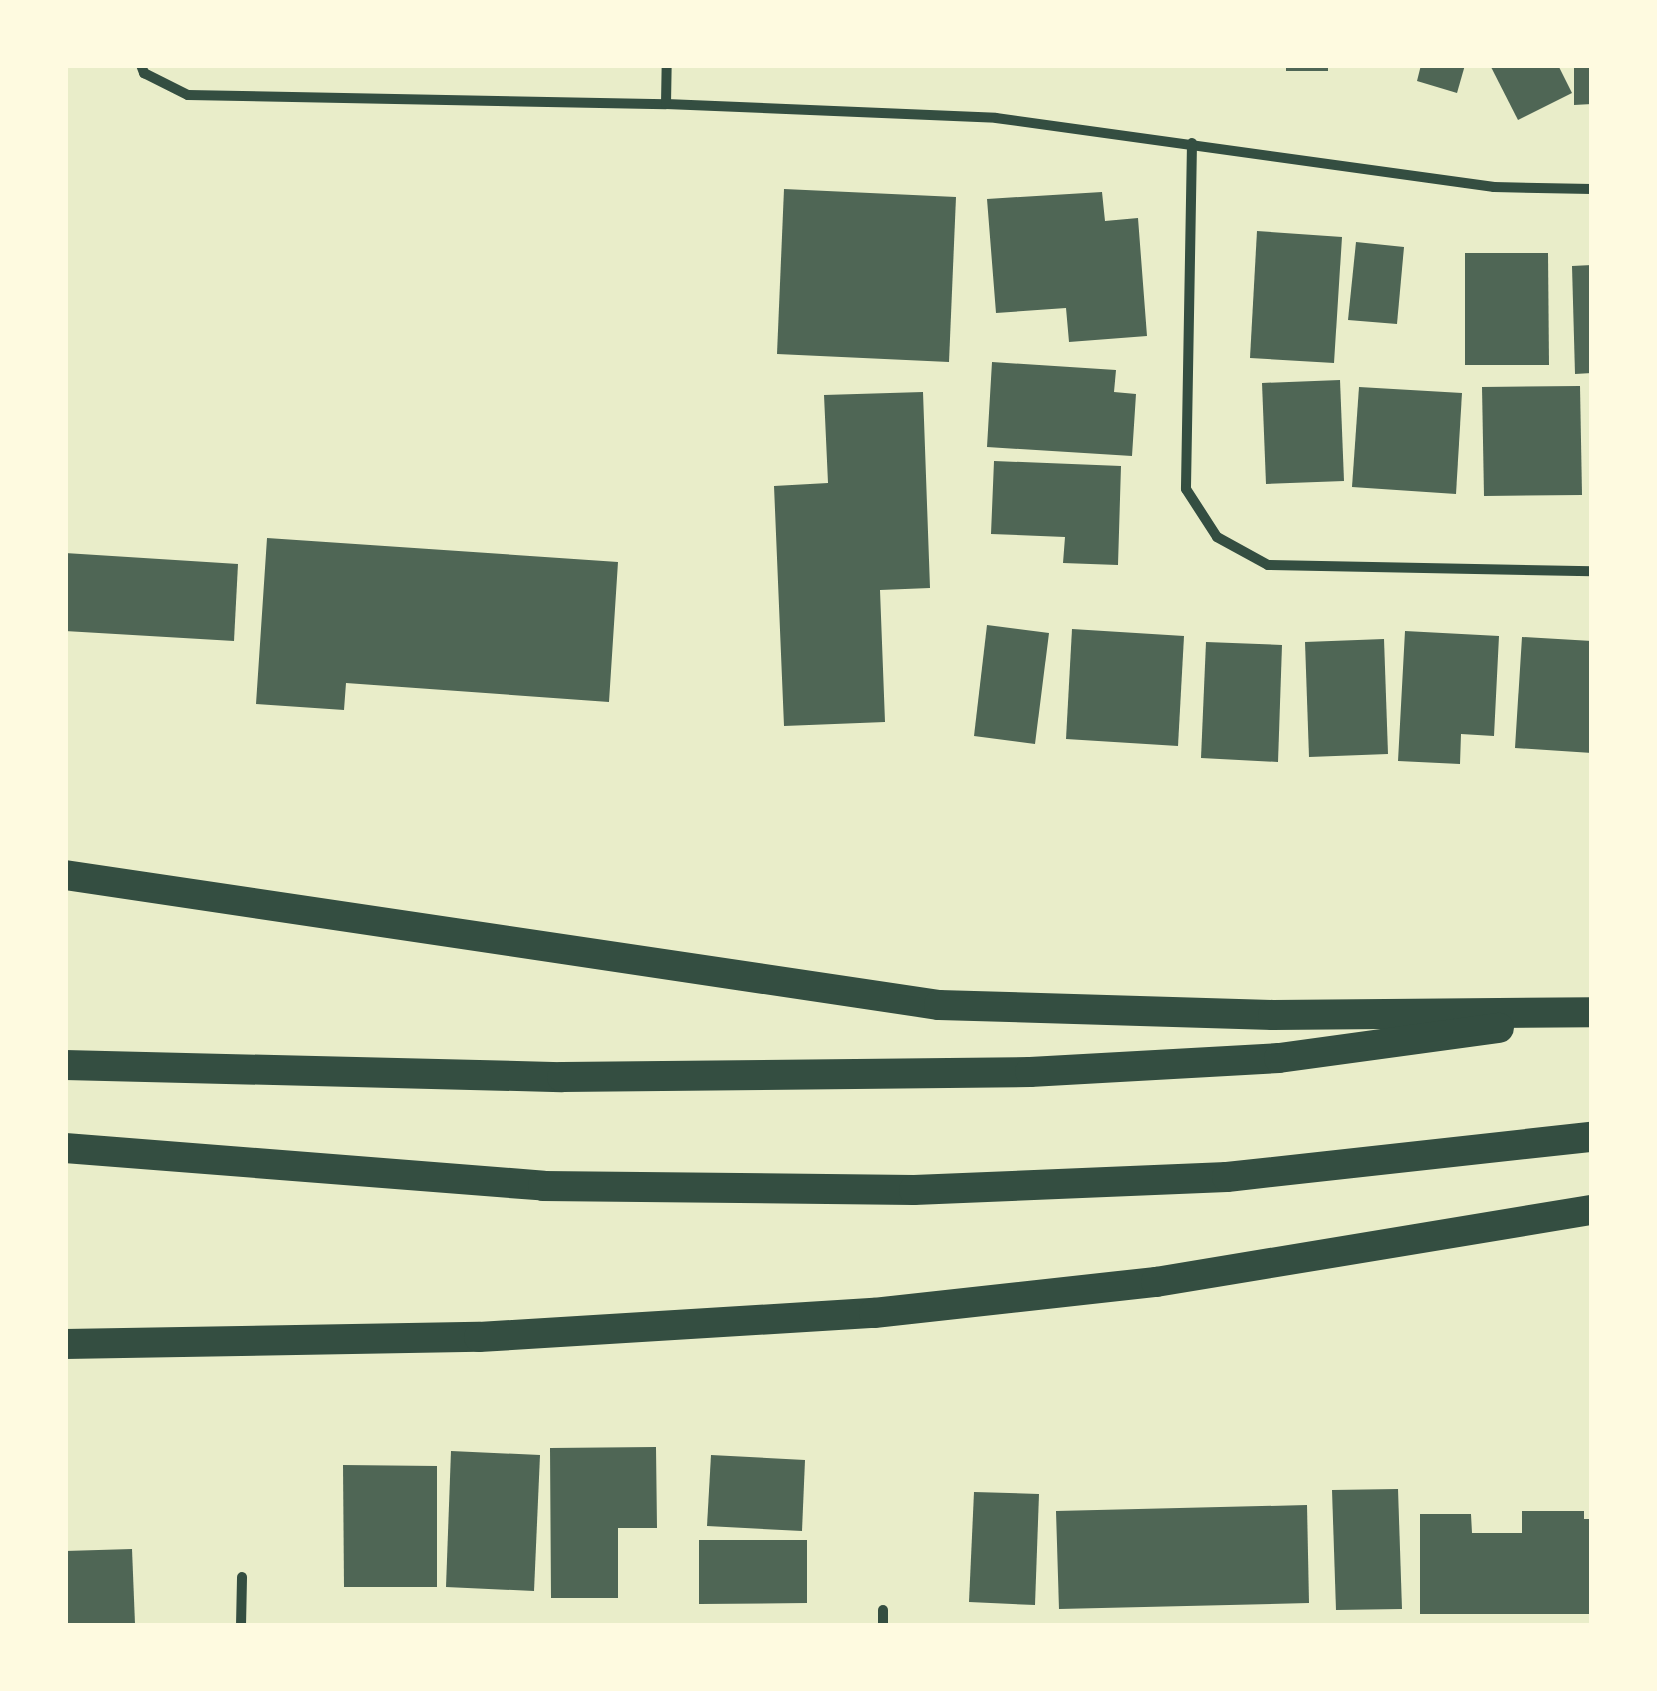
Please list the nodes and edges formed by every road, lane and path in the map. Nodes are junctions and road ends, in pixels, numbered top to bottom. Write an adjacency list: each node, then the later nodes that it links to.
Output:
1 (141, 65): 3 (street)
2 (667, 65): 3 (street)
3 (666, 104): 4 (street)
4 (1192, 143): 5 (street); 6 (street)
5 (1592, 189)
6 (1592, 572)
7 (65, 875): 8 (highway)
8 (1592, 1014): 9 (highway)
9 (65, 1065)
10 (1592, 1137): 11 (highway)
11 (65, 1148)
12 (1592, 1210): 13 (highway)
13 (65, 1344)
14 (242, 1576): 16 (street)
15 (883, 1610): 17 (street)
16 (241, 1626)
17 (883, 1626)

